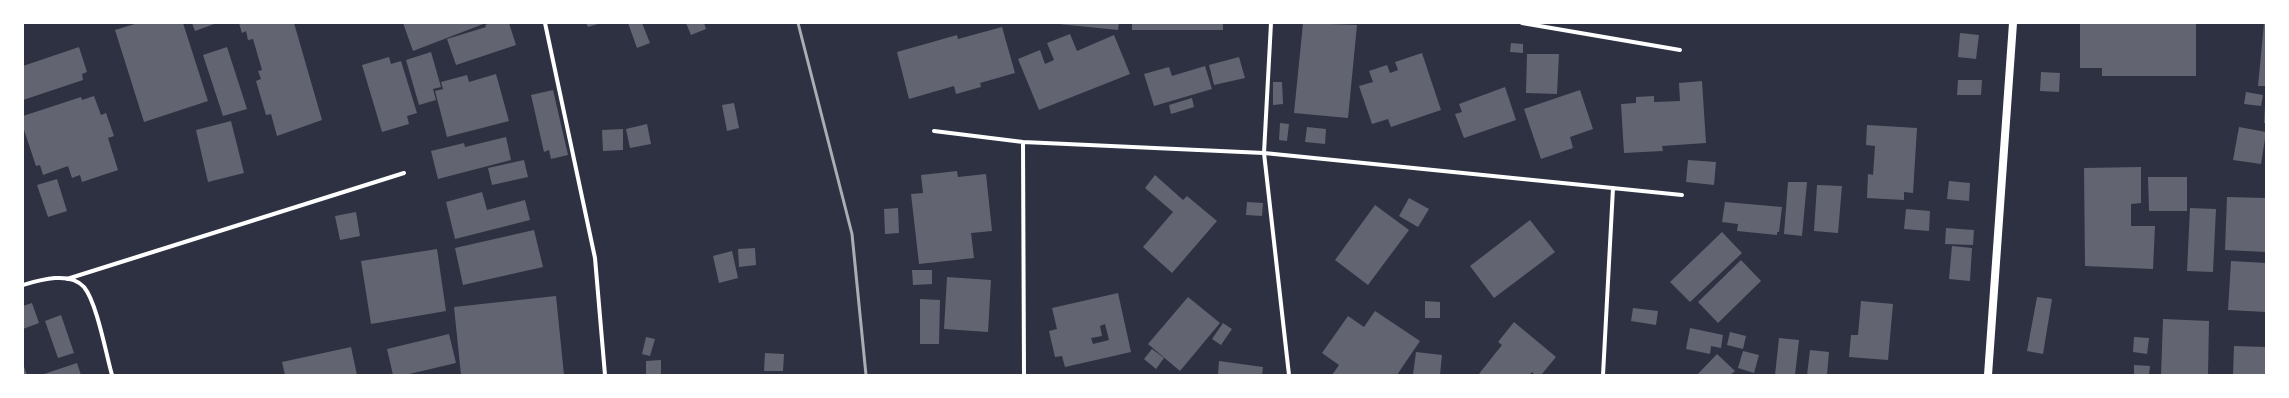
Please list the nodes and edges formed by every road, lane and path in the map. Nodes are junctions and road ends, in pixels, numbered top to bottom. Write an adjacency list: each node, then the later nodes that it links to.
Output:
1 (545, 23): 15 (street)
2 (1271, 23): 8 (street)
3 (1522, 23): 5 (street)
4 (2012, 23): 19 (main road)
5 (1680, 50)
6 (934, 131): 7 (street)
7 (1023, 142): 8 (street); 16 (street)
8 (1264, 153): 10 (street); 17 (street)
9 (404, 173): 12 (street)
10 (1613, 188): 11 (street); 18 (street)
11 (1682, 195)
12 (67, 278): 13 (street); 14 (street)
13 (23, 285)
14 (112, 375)
15 (605, 375)
16 (1024, 375)
17 (1289, 375)
18 (1603, 375)
19 (1988, 375)

